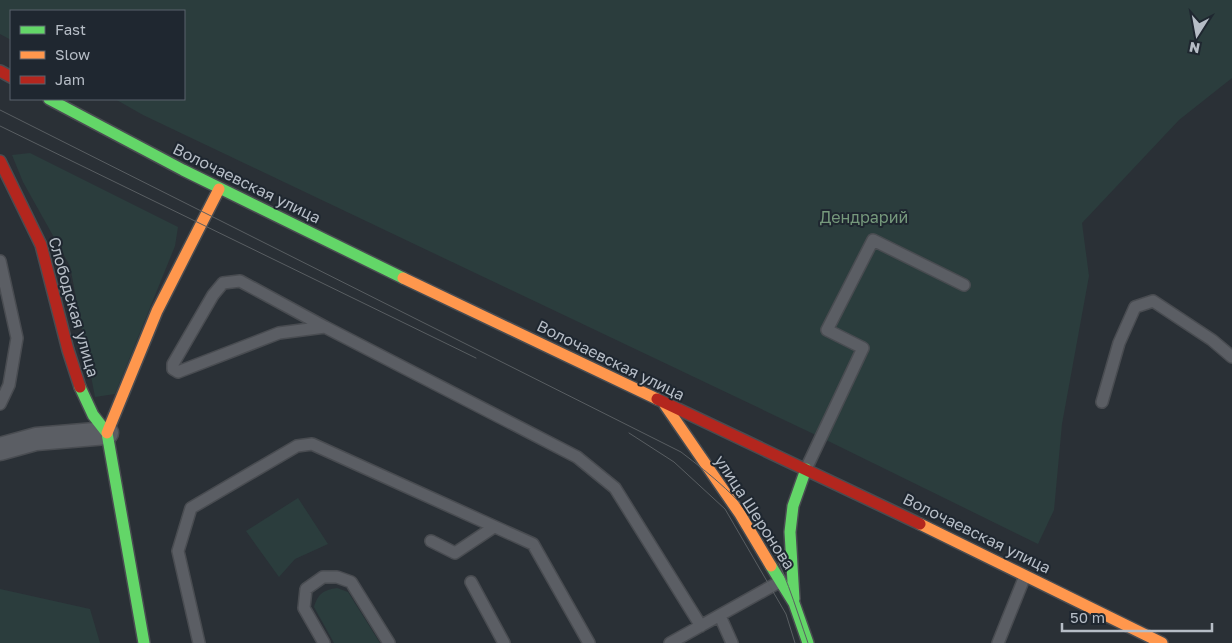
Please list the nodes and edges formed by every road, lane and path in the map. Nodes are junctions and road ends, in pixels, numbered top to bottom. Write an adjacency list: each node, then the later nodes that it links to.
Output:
1 (51, 100): 3 (main road, Волочаевская улица)
2 (0, 161): 11 (main road, Слободская улица)
3 (219, 189): 10 (main road, Волочаевская улица); 11 (main road)
4 (0, 261): 9 (lane)
5 (964, 285): 13 (lane)
6 (325, 327): 6 (lane); 21 (lane)
7 (1232, 357): 8 (lane)
8 (1102, 402)
9 (0, 404)
10 (665, 405): 13 (main road, Волочаевская улица); 17 (main road, улица Шеронова)
11 (106, 433): 12 (street); 22 (main road, Слободская улица)
12 (0, 449)
13 (806, 469): 16 (main road, Волочаевская улица); 19 (main road)
14 (494, 527): 15 (lane); 23 (lane); 27 (lane)
15 (431, 541)
16 (1025, 574): 31 (lane); 32 (main road, Волочаевская улица)
17 (781, 581): 19 (main road, улица Шеронова); 20 (lane)
18 (471, 582): 26 (lane)
19 (794, 603): 30 (main road, улица Шеронова)
20 (720, 616): 21 (lane); 29 (lane)
21 (701, 626): 28 (lane)
22 (144, 643)
23 (199, 643)
24 (324, 643): 25 (lane)
25 (389, 643)
26 (504, 643)
27 (589, 643)
28 (670, 643)
29 (732, 643)
30 (808, 643)
31 (998, 643)
32 (1162, 643)

